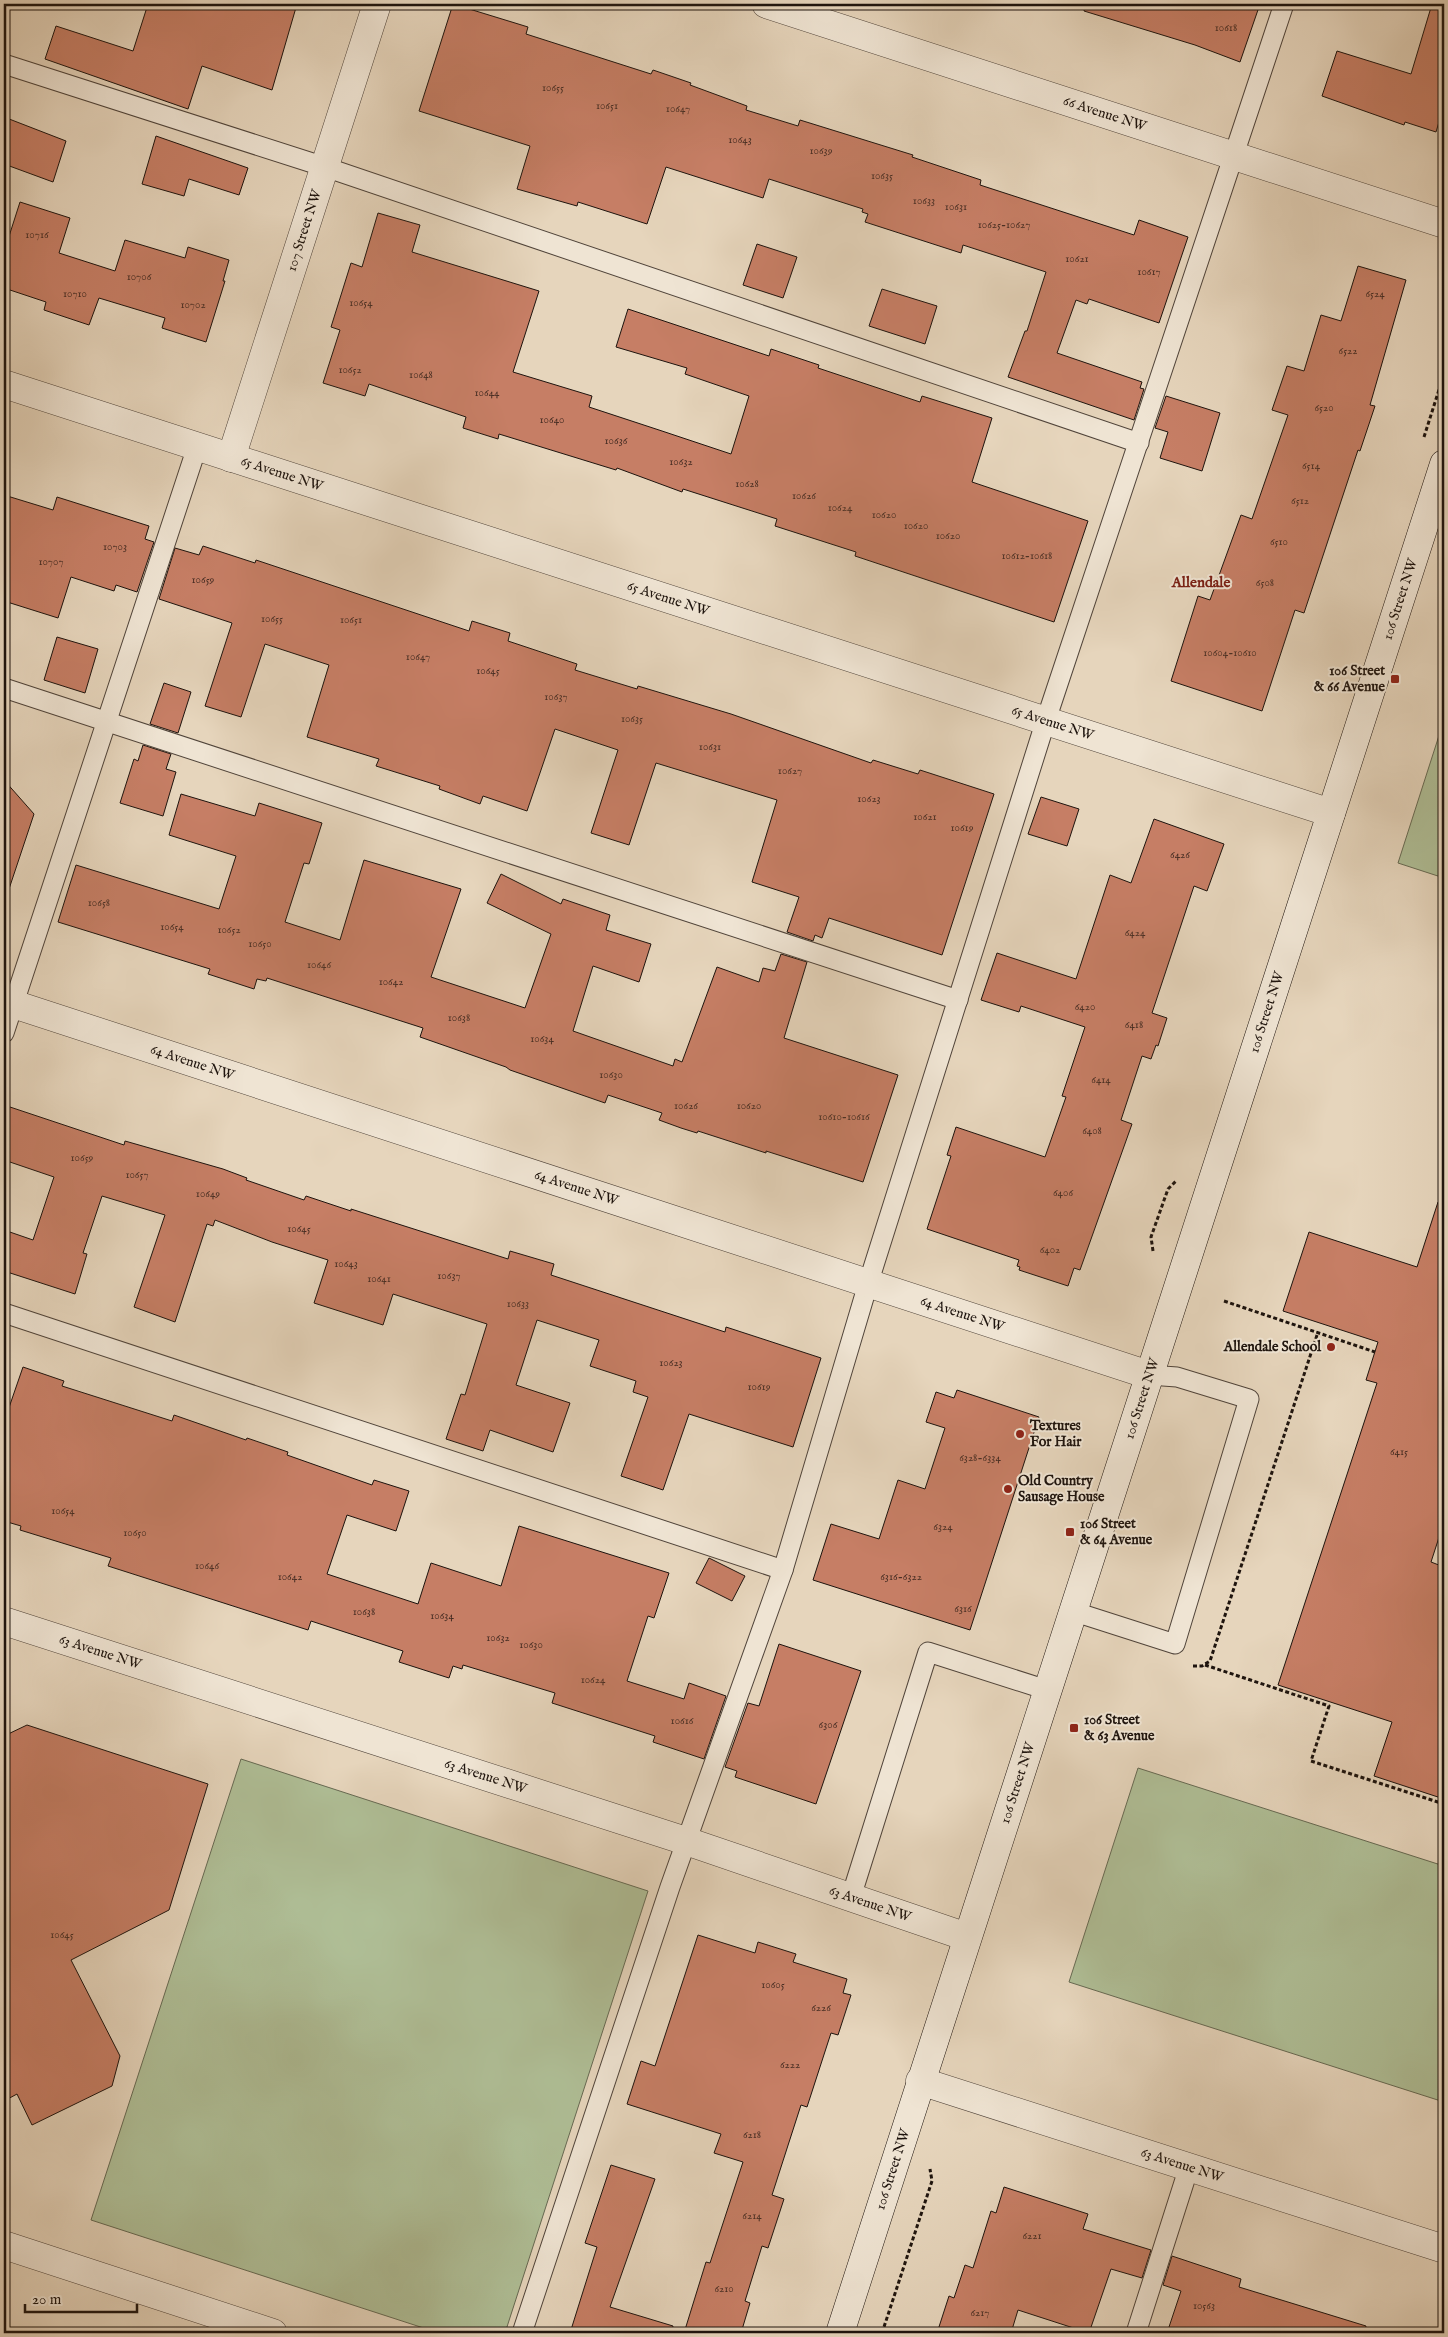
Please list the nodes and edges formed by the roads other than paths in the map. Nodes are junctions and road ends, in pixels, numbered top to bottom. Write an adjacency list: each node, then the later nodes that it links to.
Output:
1 (377, 4): 6 (street, 107 Street NW)
2 (766, 4): 5 (street, 66 Avenue NW)
3 (1284, 4): 5 (lane)
4 (4, 64): 6 (lane)
5 (1232, 155): 7 (street, 66 Avenue NW); 9 (lane)
6 (325, 167): 9 (lane); 11 (street, 107 Street NW)
7 (1444, 224)
8 (4, 384): 10 (street, 65 Avenue NW)
9 (1139, 443): 15 (lane)
10 (197, 447): 11 (street, 65 Avenue NW); 16 (lane)
11 (231, 458): 15 (street, 65 Avenue NW)
12 (1444, 464): 13 (street, 106 Street NW)
13 (1440, 491): 17 (street, 106 Street NW)
14 (4, 688): 16 (lane)
15 (1046, 720): 17 (street, 65 Avenue NW); 18 (lane)
16 (106, 721): 18 (lane); 19 (lane)
17 (1331, 813): 23 (street, 106 Street NW)
18 (958, 1000): 21 (lane)
19 (8, 1002): 20 (lane); 21 (street, 64 Avenue NW)
20 (4, 1033)
21 (868, 1284): 23 (street, 64 Avenue NW); 24 (lane)
22 (4, 1313): 24 (lane)
23 (1149, 1375): 25 (street, 106 Street NW); 25 (lane)
24 (783, 1570): 28 (lane)
25 (1072, 1611): 27 (street, 106 Street NW)
26 (4, 1621): 28 (street, 63 Avenue NW)
27 (1047, 1690): 29 (lane); 30 (street, 106 Street NW)
28 (686, 1842): 29 (street, 63 Avenue NW); 36 (lane)
29 (851, 1897): 30 (street, 63 Avenue NW)
30 (967, 1937): 31 (street, 106 Street NW)
31 (920, 2081): 32 (street, 63 Avenue NW); 37 (street, 106 Street NW)
32 (1189, 2167): 34 (street, 63 Avenue NW); 38 (lane)
33 (4, 2245): 35 (street)
34 (1444, 2249)
35 (273, 2333)
36 (522, 2333)
37 (840, 2333)
38 (1136, 2333)

